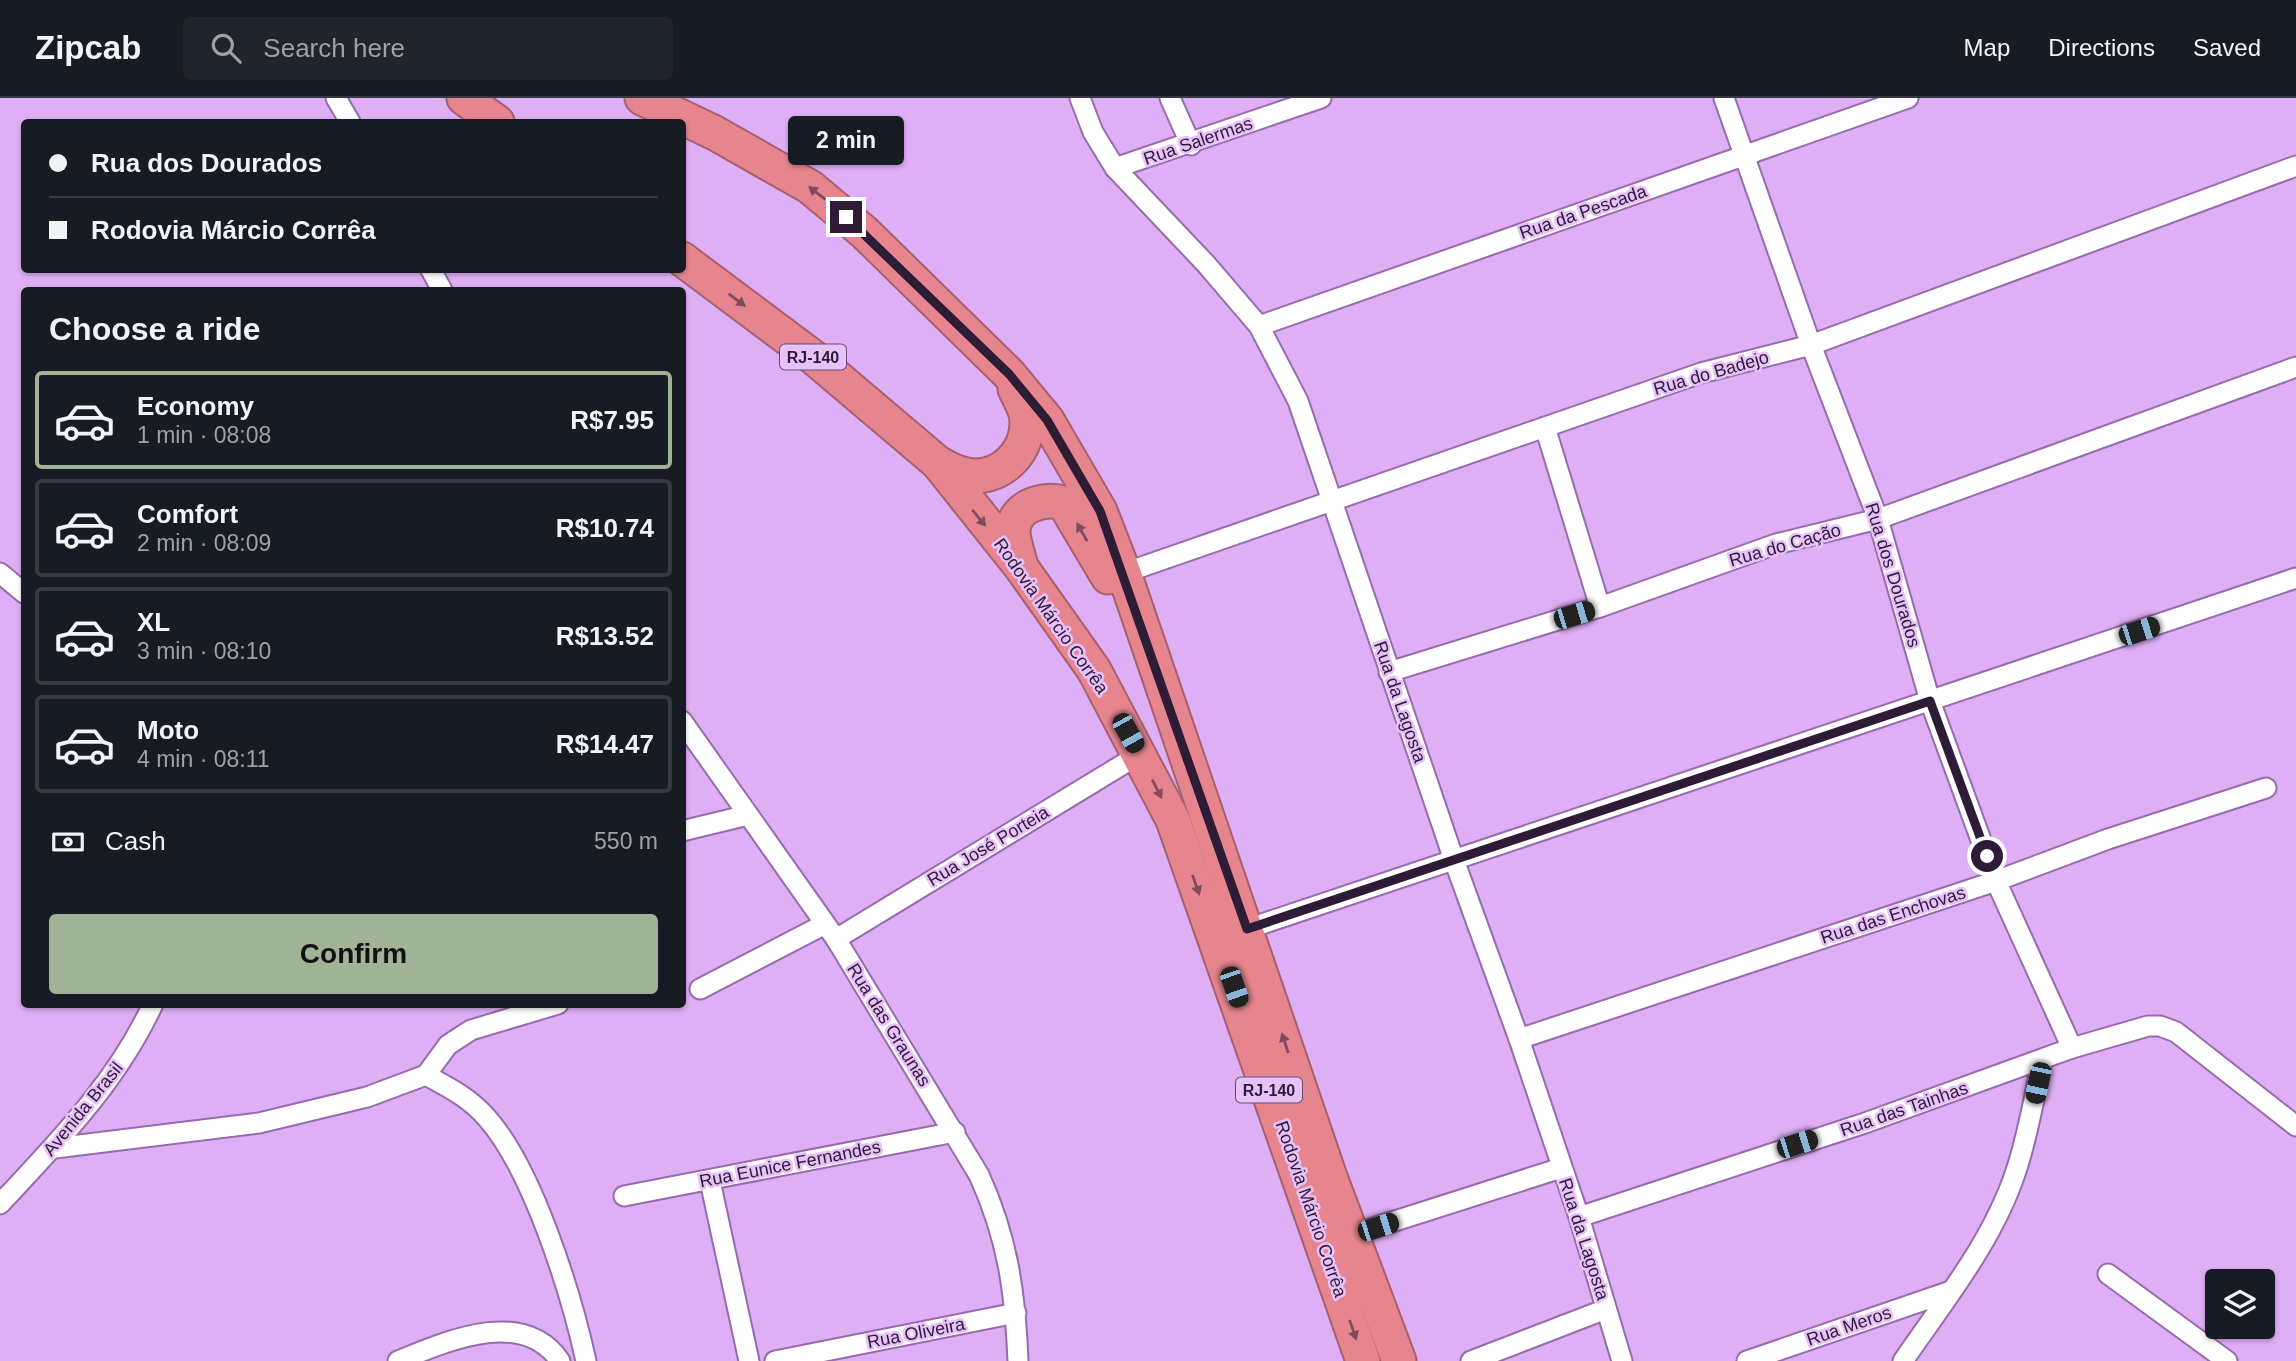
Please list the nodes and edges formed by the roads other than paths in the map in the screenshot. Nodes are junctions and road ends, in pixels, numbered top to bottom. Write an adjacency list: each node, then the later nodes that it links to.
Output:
1 (336, 98): 9 (street)
2 (464, 98): 10 (highway)
3 (642, 98): 12 (highway, Rodovia Márcio Corrêa / RJ-140, one-way to 3)
4 (1080, 98): 16 (street, Rua da Lagosta)
5 (1170, 98): 13 (street)
6 (1321, 98): 13 (street, Rua Salermas)
7 (1724, 98): 14 (street, Rua dos Dourados)
8 (1908, 98): 14 (street, Rua da Pescada)
9 (347, 119)
10 (493, 119)
11 (686, 119): 21 (highway, Rodovia Márcio Corrêa / RJ-140, one-way to 11)
12 (686, 119)
13 (1191, 145): 16 (street, Rua Salermas)
14 (1742, 156): 18 (street, Rua da Pescada); 19 (street, Rua dos Dourados)
15 (2296, 166): 19 (street, Rua do Badejo)
16 (1115, 169): 18 (street, Rua da Lagosta)
17 (686, 262): 23 (highway, Rodovia Márcio Corrêa / RJ-140, one-way to 23)
18 (1259, 326): 24 (street, Rua da Lagosta)
19 (1811, 345): 22 (street, Rua do Badejo); 25 (street, Rua dos Dourados)
20 (2296, 367): 25 (street, Rua do Cação)
21 (1009, 374): 23 (highway); 28 (highway, Rodovia Márcio Corrêa / RJ-140)
22 (1545, 427): 24 (street, Rua do Badejo); 32 (street)
23 (938, 464): 26 (highway, Rodovia Márcio Corrêa / RJ-140, one-way to 26)
24 (1331, 501): 28 (street, Rua do Badejo); 33 (street, Rua da Lagosta)
25 (1878, 519): 32 (street, Rua do Cação); 34 (street, Rua dos Dourados)
26 (1021, 567): 31 (highway, one-way to 26); 36 (highway, Rodovia Márcio Corrêa / RJ-140)
27 (0, 573): 30 (street)
28 (1124, 573): 31 (highway, Rodovia Márcio Corrêa / RJ-140)
29 (2296, 578): 34 (street)
30 (21, 590)
31 (1136, 607): 42 (highway, Rodovia Márcio Corrêa / RJ-140)
32 (1600, 607): 33 (street, Rua do Cação)
33 (1389, 672): 40 (street, Rua da Lagosta)
34 (1930, 701): 40 (street); 41 (street, Rua dos Dourados)
35 (686, 727): 38 (street, Rua das Graunas)
36 (1140, 754): 43 (street, Rua José Porteia); 70 (highway, Rodovia Márcio Corrêa / RJ-140, one-way to 70)
37 (2266, 788): 41 (street, Rua das Enchovas)
38 (747, 815): 39 (street); 43 (street, Rua das Graunas)
39 (686, 830)
40 (1454, 860): 42 (street); 47 (street, Rua da Lagosta)
41 (1996, 881): 47 (street, Rua das Enchovas); 48 (street, Rua dos Dourados)
42 (1247, 929): 59 (highway, Rodovia Márcio Corrêa / RJ-140, one-way to 42)
43 (830, 932): 44 (street, Rua José Porteia); 52 (street, Rua das Graunas)
44 (700, 989)
45 (151, 1008): 53 (street, Avenida Brasil)
46 (550, 1008): 50 (street)
47 (1519, 1039): 54 (street, Rua da Lagosta)
48 (2072, 1048): 49 (street, Rua das Tainhas); 51 (street, Rua das Tainhas)
49 (2042, 1061): 58 (street, Rua das Tainhas); 61 (street)
50 (426, 1075): 53 (street); 66 (street)
51 (2296, 1126)
52 (955, 1132): 55 (street, Rua Eunice Fernandes); 63 (street, Rua das Graunas)
53 (55, 1148): 57 (street, Avenida Brasil)
54 (1562, 1168): 58 (street, Rua da Lagosta); 59 (street)
55 (710, 1181): 56 (street, Rua Eunice Fernandes); 67 (street)
56 (624, 1196)
57 (0, 1203)
58 (1579, 1217): 62 (street, Rua da Lagosta)
59 (1352, 1235): 71 (highway, Rodovia Márcio Corrêa / RJ-140)
60 (2108, 1274): 76 (street)
61 (1951, 1291): 74 (street, Rua Meros); 75 (street)
62 (1606, 1308): 72 (street); 73 (street, Rua da Lagosta)
63 (1016, 1313): 68 (street, Rua Oliveira); 69 (street, Rua das Graunas)
64 (398, 1361): 65 (street)
65 (560, 1361)
66 (586, 1361)
67 (749, 1361)
68 (775, 1361)
69 (1018, 1361)
70 (1363, 1361)
71 (1399, 1361)
72 (1471, 1361)
73 (1622, 1361)
74 (1747, 1361)
75 (1903, 1361)
76 (2227, 1361)

